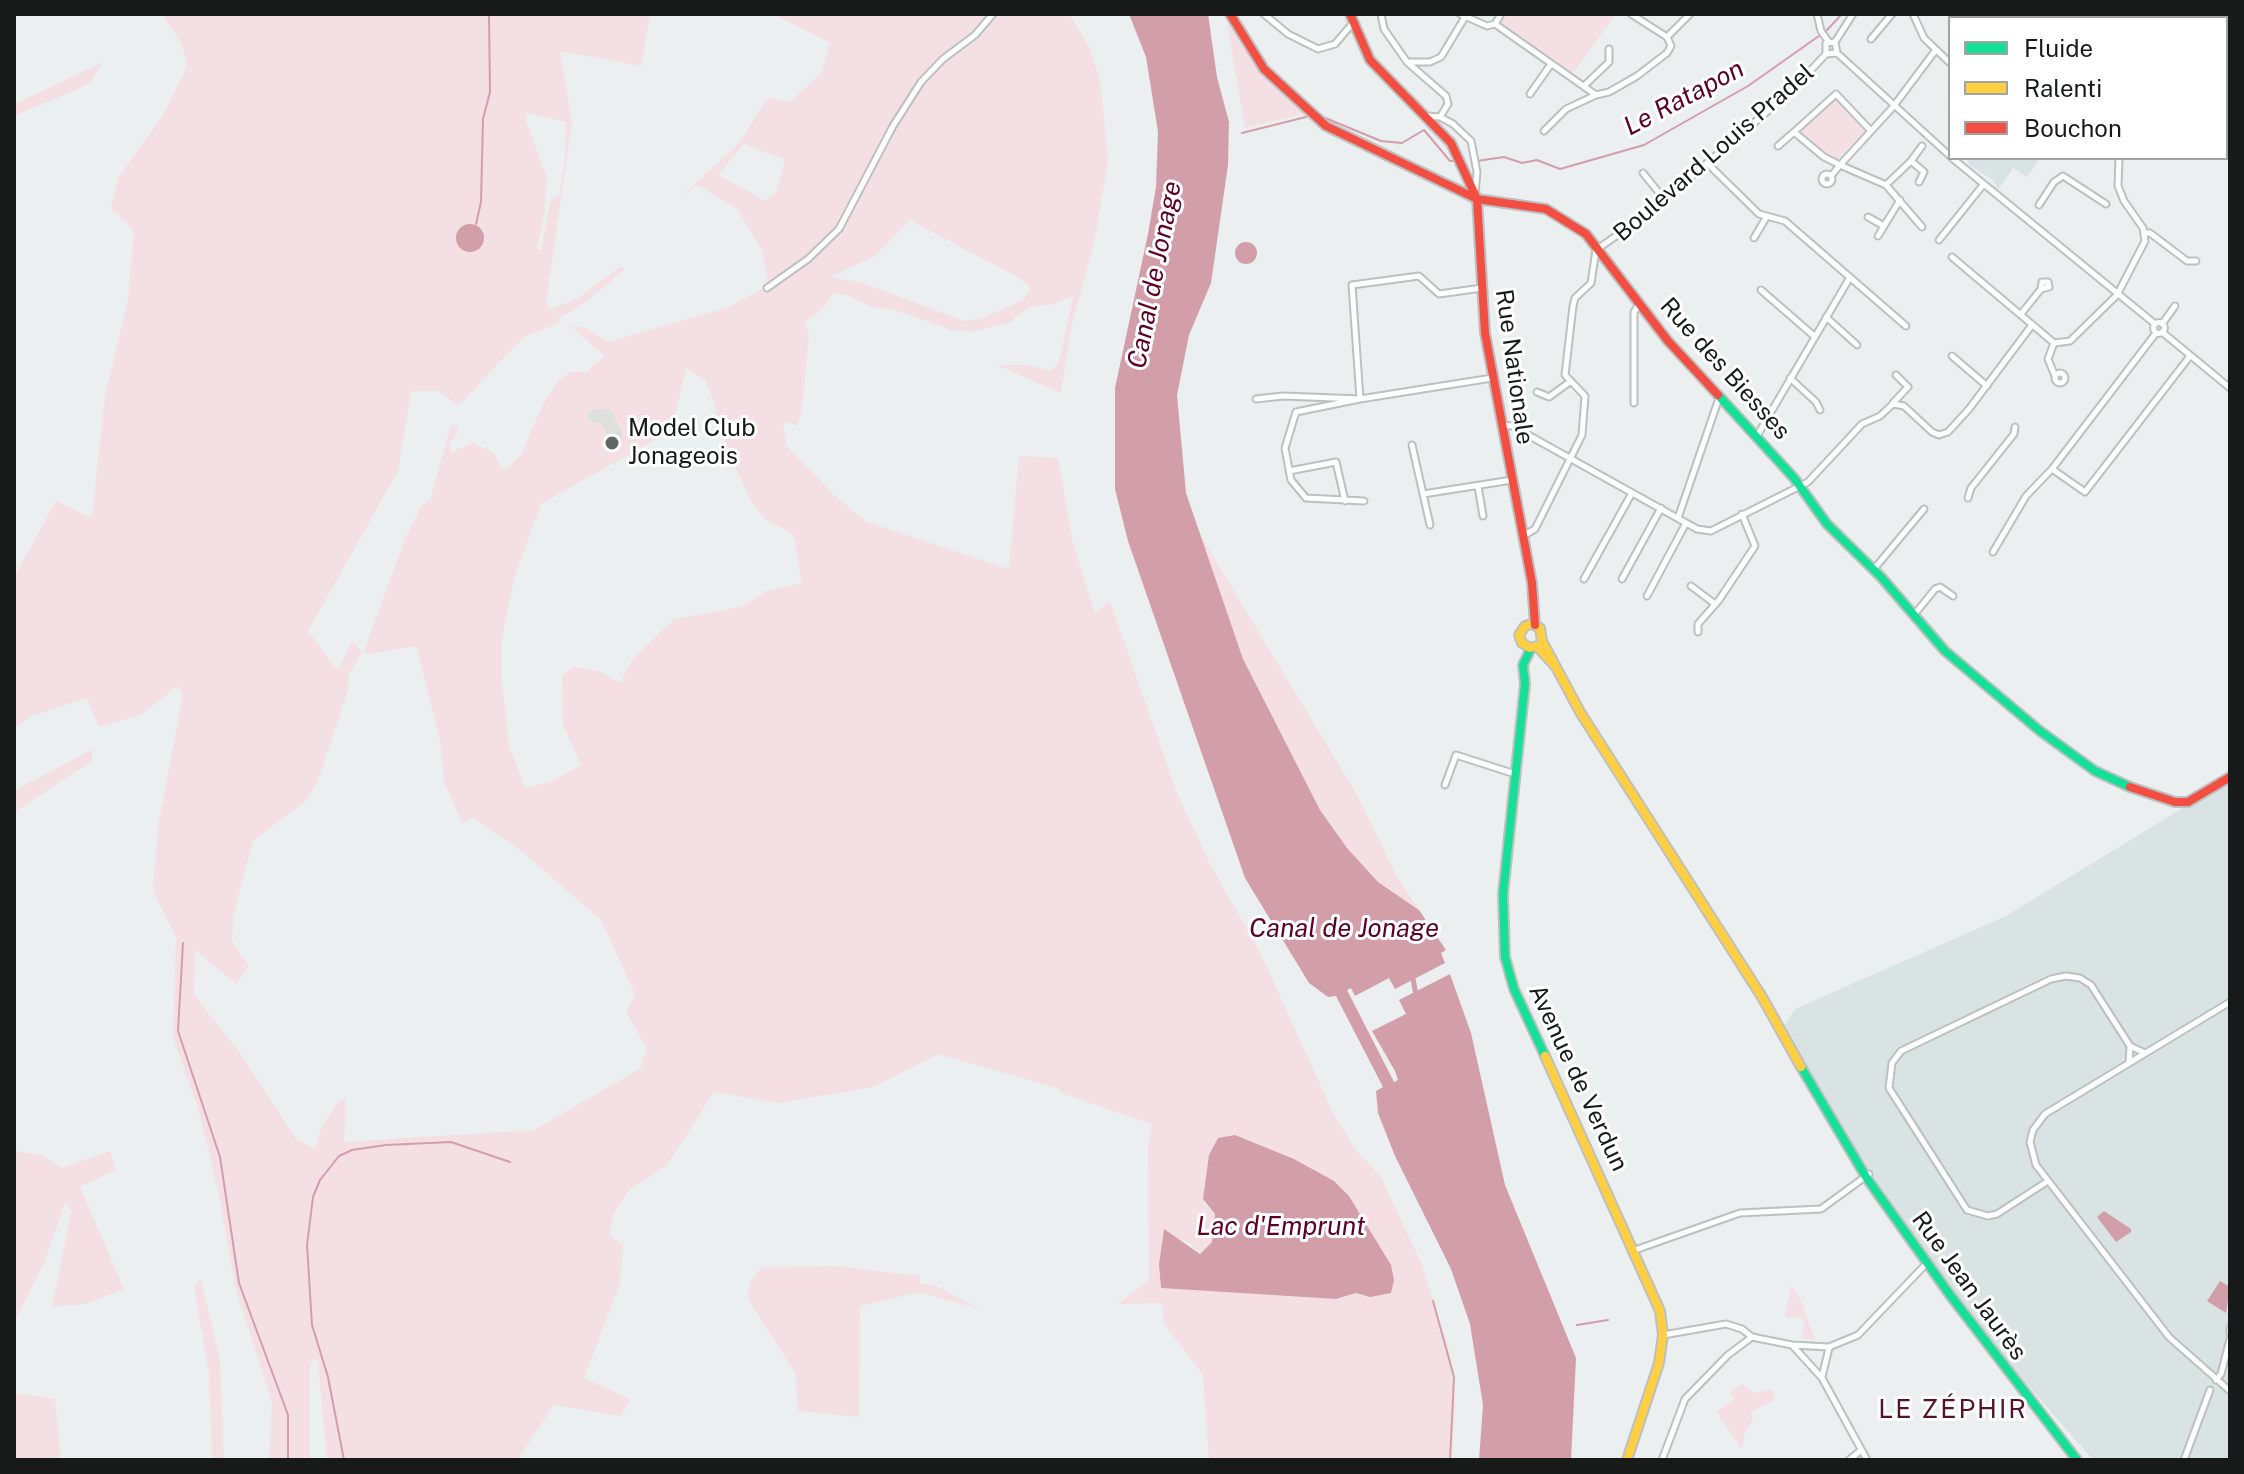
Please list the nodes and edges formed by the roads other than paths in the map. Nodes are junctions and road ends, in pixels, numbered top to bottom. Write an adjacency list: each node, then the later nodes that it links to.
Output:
1 (993, 14): 65 (street)
2 (1230, 14): 48 (main road, Rue des Biesses)
3 (1264, 14): 13 (street)
4 (1381, 14): 24 (street)
5 (1501, 14): 14 (street)
6 (1631, 14): 15 (street)
7 (1690, 14): 15 (street)
8 (1817, 14): 16 (street)
9 (1853, 14): 18 (street)
10 (1892, 14): 17 (street)
11 (1913, 14): 20 (street)
12 (1462, 15): 14 (street); 24 (street)
13 (1351, 19): 30 (main road, Rue Nationale)
14 (1495, 24): 25 (street)
15 (1667, 37): 28 (street)
16 (1824, 37): 18 (street); 22 (street)
17 (1871, 39)
18 (1835, 42): 21 (street)
19 (1609, 49): 26 (street)
20 (1935, 51): 23 (street); 29 (street)
21 (1837, 53): 22 (street); 29 (street)
22 (1826, 54): 41 (street, Boulevard Louis Pradel)
23 (1948, 61)
24 (1407, 62): 31 (street)
25 (1551, 64): 26 (street); 27 (street)
26 (1584, 86): 28 (street)
27 (1530, 94)
28 (1596, 95): 32 (street)
29 (1893, 107): 33 (street); 37 (street)
30 (1426, 116): 31 (street); 48 (main road, Rue Nationale)
31 (1440, 117): 48 (street, Rue Nationale)
32 (1544, 131)
33 (1871, 131): 34 (street); 42 (street)
34 (1794, 132): 35 (street); 42 (street)
35 (1778, 146)
36 (1922, 146): 40 (street)
37 (1948, 154)
38 (1954, 160): 47 (street)
39 (2119, 160): 57 (street)
40 (1911, 161): 45 (street); 46 (street)
41 (1707, 163): 49 (street, Boulevard Louis Pradel); 53 (street)
42 (1840, 165): 44 (street); 46 (street)
43 (1643, 173): 49 (street)
44 (1831, 176)
45 (1919, 182)
46 (1886, 185): 50 (street)
47 (1983, 185): 60 (street); 69 (street)
48 (1476, 196): 61 (main road, Rue des Biesses); 66 (main road, Rue Nationale)
49 (1664, 199): 61 (street, Boulevard Louis Pradel)
50 (1900, 200): 55 (street); 56 (street)
51 (2106, 204): 52 (street)
52 (2039, 205)
53 (1767, 216): 59 (street); 64 (street)
54 (1868, 217): 55 (street)
55 (1884, 226): 58 (street)
56 (1922, 227)
57 (2144, 233): 63 (street); 69 (street)
58 (1878, 236)
59 (1754, 238)
60 (1939, 240)
61 (1599, 248): 70 (main road, Rue des Biesses); 87 (street)
62 (1952, 257): 72 (street)
63 (2196, 261)
64 (1849, 279): 73 (street); 76 (street)
65 (767, 288)
66 (1483, 288): 85 (main road, Rue Nationale); 93 (street)
67 (2041, 289): 72 (street)
68 (1761, 290): 78 (street)
69 (2117, 295): 74 (street); 79 (street)
70 (1640, 303): 91 (main road, Rue des Biesses); 94 (street)
71 (2175, 306): 74 (street)
72 (2021, 314): 75 (street)
73 (1826, 317): 78 (street); 80 (street)
74 (2158, 324): 77 (street)
75 (2032, 325): 79 (street); 88 (street)
76 (1906, 326)
77 (2159, 333): 82 (street); 102 (street)
78 (1814, 336): 86 (street)
79 (2054, 343): 84 (street)
80 (1857, 345)
81 (1952, 356): 88 (street)
82 (2190, 356): 89 (street); 102 (street)
83 (1896, 375): 95 (street)
84 (2055, 376)
85 (1492, 378): 93 (street); 97 (main road, Rue Nationale)
86 (1790, 378): 96 (street); 99 (street)
87 (1571, 381): 90 (street); 101 (street)
88 (1987, 386): 95 (street)
89 (2230, 388)
90 (1537, 392)
91 (1719, 397): 99 (main road, Rue des Biesses); 116 (street)
92 (1256, 399): 93 (street)
93 (1360, 399): 103 (street)
94 (1634, 403)
95 (1893, 404): 106 (street)
96 (1820, 410)
97 (1500, 425): 101 (street); 104 (main road, Rue Nationale)
98 (2015, 427): 109 (street)
99 (1757, 436): 106 (main road, Rue des Biesses)
100 (1412, 445): 108 (street)
101 (1571, 458): 107 (street); 119 (street)
102 (2052, 469): 120 (street)
103 (1289, 471): 110 (street); 110 (street)
104 (1512, 480): 105 (street); 119 (main road, Rue Nationale)
105 (1478, 486): 108 (street); 115 (street)
106 (1801, 486): 114 (street); 121 (main road, Rue des Biesses)
107 (1632, 493): 112 (street); 122 (street)
108 (1423, 494): 118 (street)
109 (1968, 498)
110 (1345, 501): 111 (street)
111 (1364, 501)
112 (1661, 508): 116 (street); 123 (street)
113 (1924, 509): 121 (street)
114 (1742, 514): 117 (street); 127 (street)
115 (1483, 516)
116 (1678, 518): 117 (street)
117 (1686, 523): 125 (street)
118 (1430, 525)
119 (1524, 540): 129 (main road, Rue Nationale)
120 (1993, 552)
121 (1873, 569): 128 (main road, Rue des Biesses)
122 (1584, 579)
123 (1622, 579)
124 (1691, 586): 127 (street)
125 (1647, 596)
126 (1953, 596): 128 (street)
127 (1715, 604): 130 (street)
128 (1914, 615): 135 (main road, Rue des Biesses)
129 (1531, 625): 131 (main road, Avenue de Verdun); 132 (main road)
130 (1698, 632)
131 (1522, 643): 132 (main road); 133 (main road, Avenue de Verdun)
132 (1537, 645): 133 (main road, Avenue de Verdun); 141 (main road, Rue Jean Jaurès)
133 (1522, 698): 134 (main road, Avenue de Verdun)
134 (1515, 774): 136 (street); 143 (main road, Avenue de Verdun)
135 (2230, 777)
136 (1445, 785)
137 (2230, 1002): 139 (street)
138 (2130, 1046): 139 (street); 140 (street); 142 (street)
139 (2145, 1053): 140 (street)
140 (2129, 1063): 142 (street)
141 (1868, 1176): 143 (street); 144 (main road, Rue Jean Jaurès)
142 (2048, 1181): 151 (street)
143 (1635, 1250): 145 (main road, Avenue de Verdun)
144 (1926, 1264): 149 (street); 159 (main road, Rue Jean Jaurès)
145 (1663, 1335): 146 (street); 155 (main road, Avenue de Verdun)
146 (1752, 1337): 148 (street); 156 (street)
147 (2230, 1339): 151 (street)
148 (1792, 1345): 149 (street); 150 (street)
149 (1829, 1347): 150 (street)
150 (1822, 1378): 154 (street)
151 (2216, 1380): 153 (street)
152 (2210, 1390): 160 (street)
153 (2230, 1391)
154 (1860, 1451): 157 (street); 158 (street)
155 (1627, 1460)
156 (1662, 1460)
157 (1849, 1460)
158 (1867, 1460)
159 (2077, 1460)
160 (2184, 1460)

